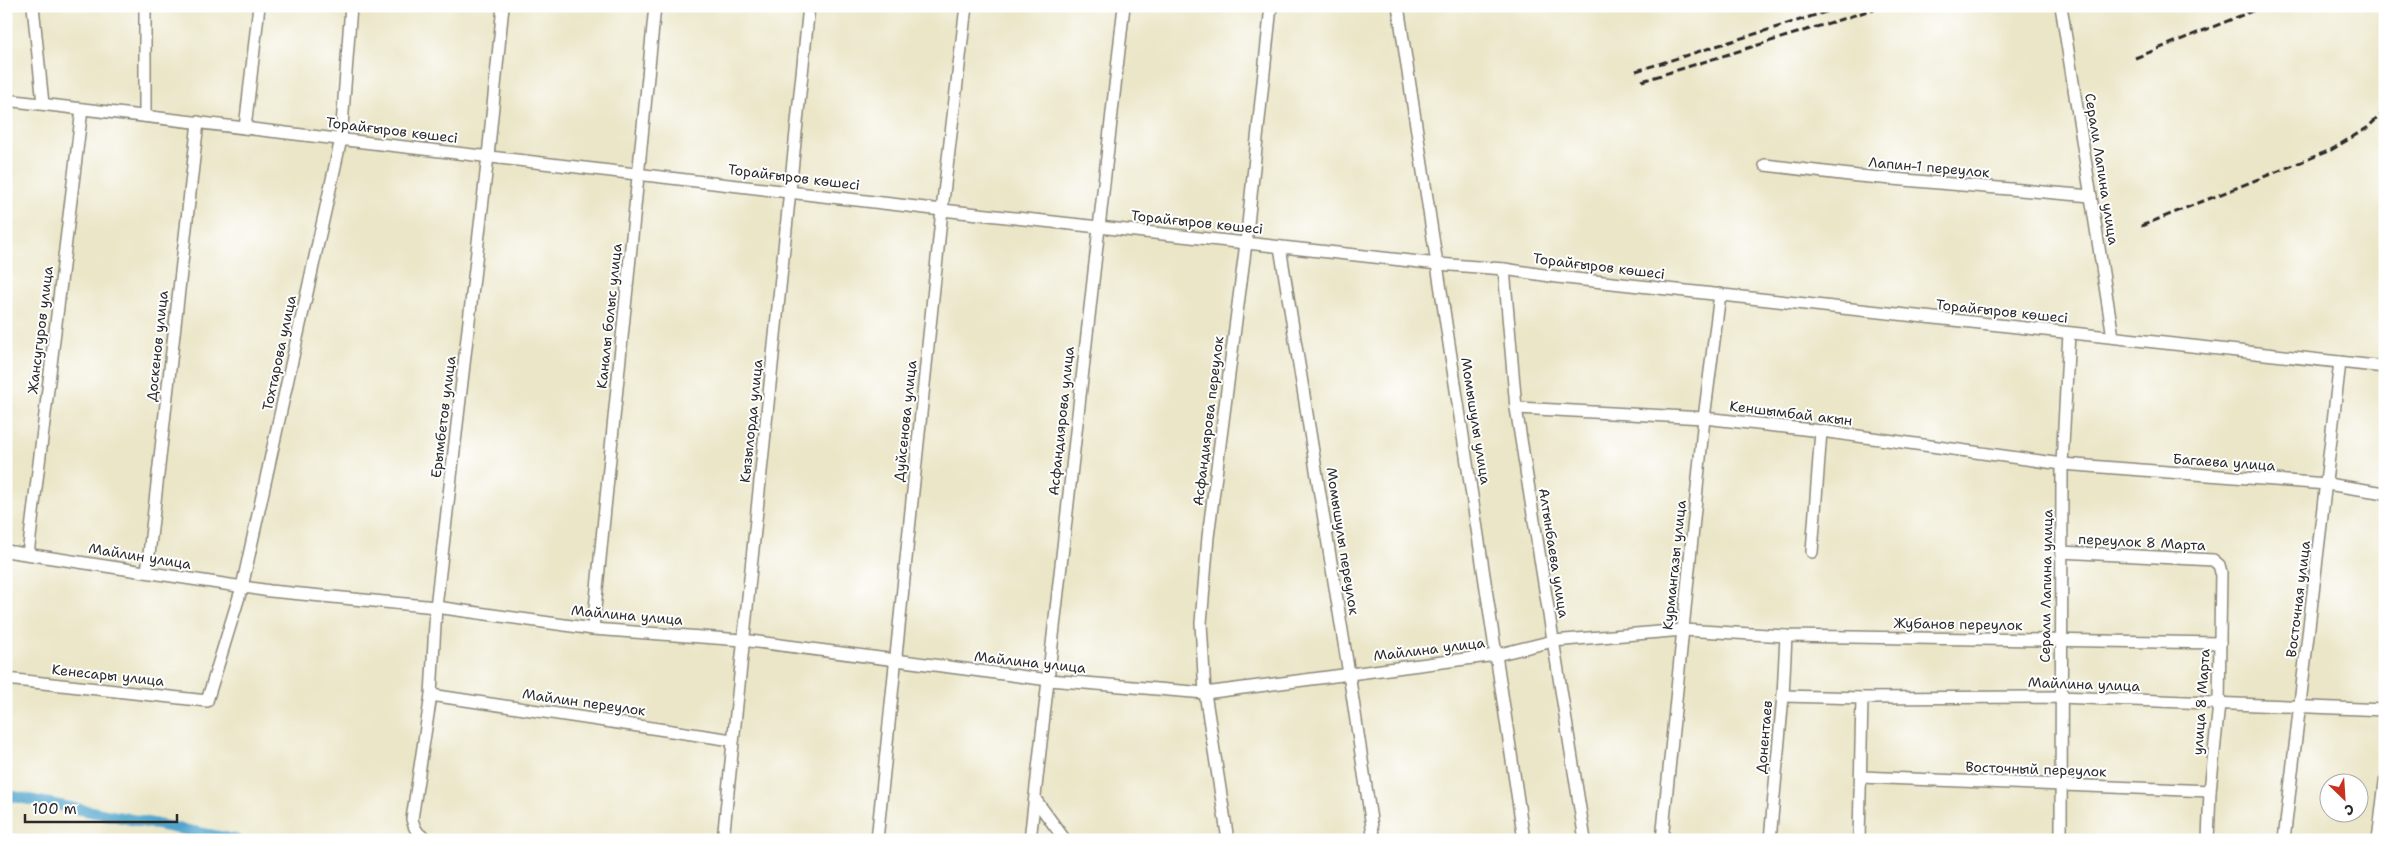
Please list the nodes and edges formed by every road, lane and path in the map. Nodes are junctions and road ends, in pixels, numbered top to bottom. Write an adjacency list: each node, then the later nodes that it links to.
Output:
1 (33, 6): 14 (street)
2 (144, 6): 16 (street)
3 (259, 6): 18 (street)
4 (351, 6): 19 (street, Тохтарова улица)
5 (503, 6): 20 (street, Ерымбетов улица)
6 (655, 6): 22 (street, Каналы болыс улица)
7 (809, 6): 23 (street, Кызылорда улица)
8 (966, 6): 25 (street, Дуйсенова улица)
9 (1124, 6): 26 (street, Асфандиярова улица)
10 (1271, 6): 27 (street, Асфандиярова переулок)
11 (1398, 6): 29 (street, Момышулы улица)
12 (2061, 6): 24 (street, Серали Лапина улица)
13 (6, 100): 14 (street, Торайғыров көшесі)
14 (43, 104): 15 (street, Торайғыров көшесі)
15 (82, 109): 16 (street, Торайғыров көшесі); 45 (street, Жансугуров улица)
16 (145, 116): 17 (street, Торайғыров көшесі)
17 (198, 122): 18 (street, Торайғыров көшесі); 47 (street, Доскенов улица)
18 (245, 128): 19 (street, Торайғыров көшесі)
19 (341, 139): 20 (street, Торайғыров көшесі); 48 (street, Тохтарова улица)
20 (488, 156): 22 (street, Торайғыров көшесі); 50 (street, Ерымбетов улица)
21 (1765, 165): 24 (street, Лапин-1 переулок)
22 (638, 174): 23 (street, Торайғыров көшесі); 51 (street, Каналы болыс улица)
23 (791, 192): 25 (street, Торайғыров көшесі); 54 (street, Кызылорда улица)
24 (2091, 196): 33 (street, Серали Лапина улица)
25 (942, 210): 26 (street, Торайғыров көшесі); 59 (street, Дуйсенова улица)
26 (1097, 227): 27 (street, Торайғыров көшесі); 62 (street, Асфандиярова улица)
27 (1246, 243): 28 (street, Торайғыров көшесі); 63 (street, Асфандиярова переулок)
28 (1280, 246): 29 (street, Торайғыров көшесі); 60 (street, Момышулы переулок)
29 (1438, 264): 30 (street, Торайғыров көшесі); 58 (street, Момышулы улица)
30 (1504, 269): 31 (street, Торайғыров көшесі); 36 (street, Алтынбаева улица)
31 (1720, 294): 32 (street, Торайғыров көшесі); 37 (street, Курмангазы улица)
32 (2069, 333): 33 (street, Торайғыров көшесі); 39 (street, Серали Лапина улица)
33 (2113, 337): 34 (street, Торайғыров көшесі)
34 (2340, 362): 35 (street, Торайғыров көшесі); 40 (street, Восточная улица)
35 (2385, 366)
36 (1516, 408): 37 (street, Кеншымбай акын); 56 (street, Алтынбаева улица)
37 (1704, 418): 38 (street, Кеншымбай акын); 52 (street, Курмангазы улица)
38 (1821, 431): 39 (street, Кеншымбай акын); 43 (street)
39 (2062, 464): 40 (street, Багаева улица); 44 (street, Серали Лапина улица)
40 (2327, 484): 41 (street, Багаева улица); 70 (street, Восточная улица)
41 (2385, 493)
42 (6, 551): 45 (street, Майлин улица)
43 (1812, 552)
44 (2061, 552): 46 (street, переулок 8 Марта); 55 (street, Серали Лапина улица)
45 (28, 554): 47 (street, Майлин улица)
46 (2219, 565): 57 (street, улица 8 Марта)
47 (147, 572): 48 (street, Майлин улица)
48 (242, 587): 49 (street, Майлин улица); 68 (street, Тохтарова улица)
49 (270, 591): 50 (street, Майлина улица)
50 (436, 607): 51 (street, Майлина улица); 64 (street, Ерымбетов улица)
51 (593, 629): 54 (street, Майлина улица)
52 (1683, 630): 53 (street, Майлина улица); 56 (street, Майлина улица); 87 (street, Курмангазы улица)
53 (1786, 636): 55 (street, Жубанов переулок); 65 (street, Донентаев)
54 (742, 640): 59 (street, Майлина улица); 72 (street, Кызылорда улица)
55 (2060, 640): 57 (street, Жубанов переулок); 66 (street, Серали Лапина улица)
56 (1553, 641): 58 (street, Майлина улица); 86 (street, Алтынбаева улица)
57 (2220, 643): 69 (street, улица 8 Марта)
58 (1496, 655): 60 (street, Майлина улица); 85 (street, Момышулы улица)
59 (895, 662): 62 (street, Майлина улица); 80 (street, Дуйсенова улица)
60 (1350, 674): 63 (street, Майлина улица); 84 (street, Момышулы переулок)
61 (6, 678): 68 (street, Кенесары улица)
62 (1049, 680): 63 (street, Майлина улица); 77 (street, Асфандиярова улица)
63 (1205, 693): 83 (street, Асфандиярова переулок)
64 (431, 695): 72 (street, Майлин переулок); 78 (street, Ерымбетов улица)
65 (1783, 696): 67 (street, Майлина улица); 88 (street, Донентаев)
66 (2059, 697): 67 (street, Майлина улица); 69 (street, Майлина улица); 75 (street, Серали Лапина улица)
67 (1862, 698): 73 (street)
68 (207, 701)
69 (2219, 704): 70 (street, Майлина улица); 76 (street, улица 8 Марта)
70 (2299, 708): 71 (street, Майлина улица); 92 (street, Восточная улица)
71 (2385, 710)
72 (732, 740): 79 (street, Кызылорда улица)
73 (1861, 777): 75 (street, Восточный переулок); 89 (street)
74 (2385, 782): 93 (street)
75 (2062, 786): 76 (street, Восточный переулок); 90 (street, Серали Лапина улица)
76 (2210, 791): 91 (street, улица 8 Марта)
77 (1034, 799): 81 (street, Асфандиярова улица); 82 (street)
78 (431, 840)
79 (723, 840)
80 (877, 840)
81 (1030, 840)
82 (1065, 840)
83 (1228, 840)
84 (1374, 840)
85 (1524, 840)
86 (1585, 840)
87 (1662, 840)
88 (1770, 840)
89 (1859, 840)
90 (2060, 840)
91 (2208, 840)
92 (2284, 840)
93 (2378, 840)

